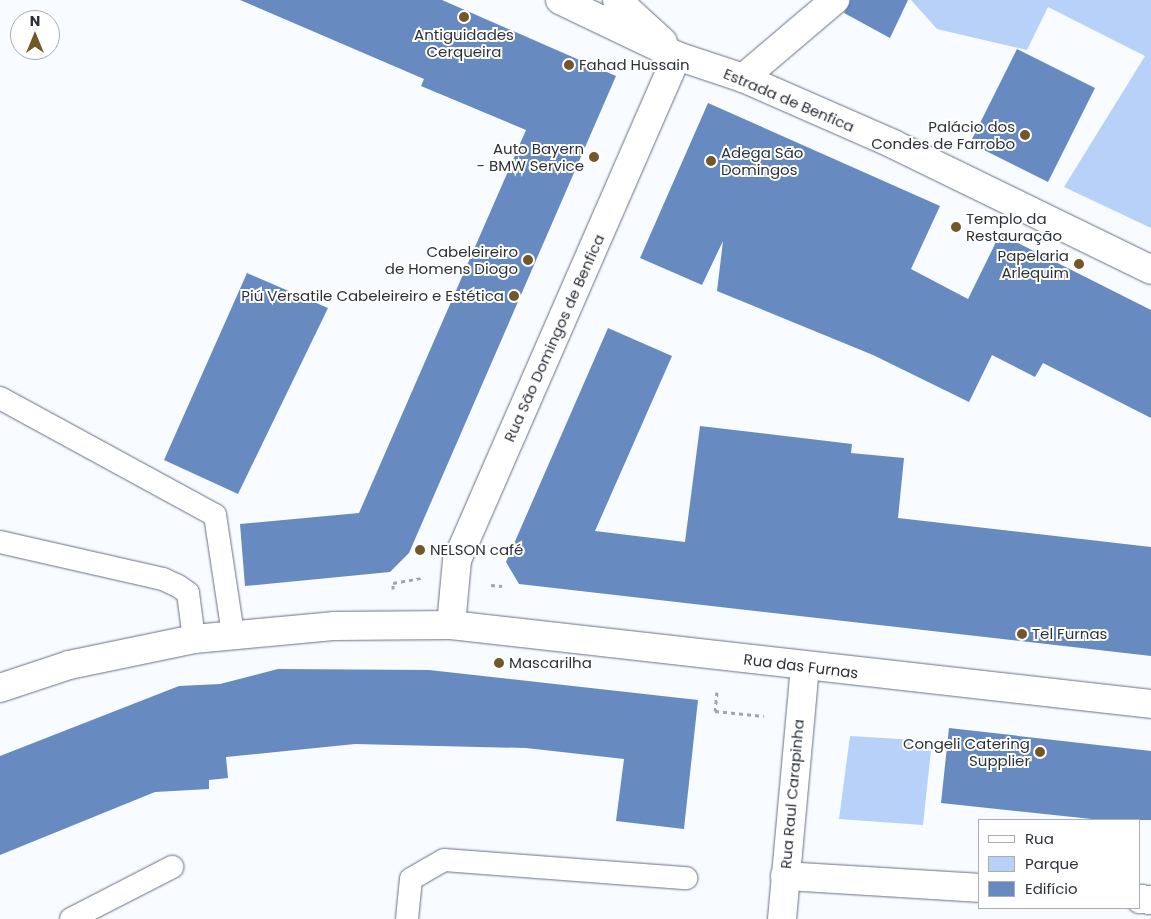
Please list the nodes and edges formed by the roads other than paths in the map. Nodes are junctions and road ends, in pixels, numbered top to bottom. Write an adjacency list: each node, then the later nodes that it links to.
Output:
1 (560, 0): 4 (street, Estrada de Benfica)
2 (617, 0): 4 (street)
3 (835, 0): 5 (street)
4 (677, 56): 5 (street, Estrada de Benfica); 9 (street, Rua São Domingos de Benfica)
5 (743, 78): 6 (street, Estrada de Benfica)
6 (1151, 270)
7 (0, 398): 10 (lane)
8 (0, 542): 11 (lane)
9 (451, 624): 10 (street, Rua das Furnas); 12 (street, Rua das Furnas)
10 (233, 634): 11 (street, Rua das Furnas)
11 (194, 639): 13 (street, Rua das Furnas)
12 (805, 667): 14 (street, Rua das Furnas); 16 (street, Rua Raul Carapinha)
13 (0, 688)
14 (1151, 704)
15 (172, 868): 19 (lane)
16 (784, 876): 18 (street, Rua Raul Carapinha); 21 (street)
17 (686, 878): 20 (lane)
18 (978, 888)
19 (70, 919)
20 (407, 919)
21 (782, 919)

